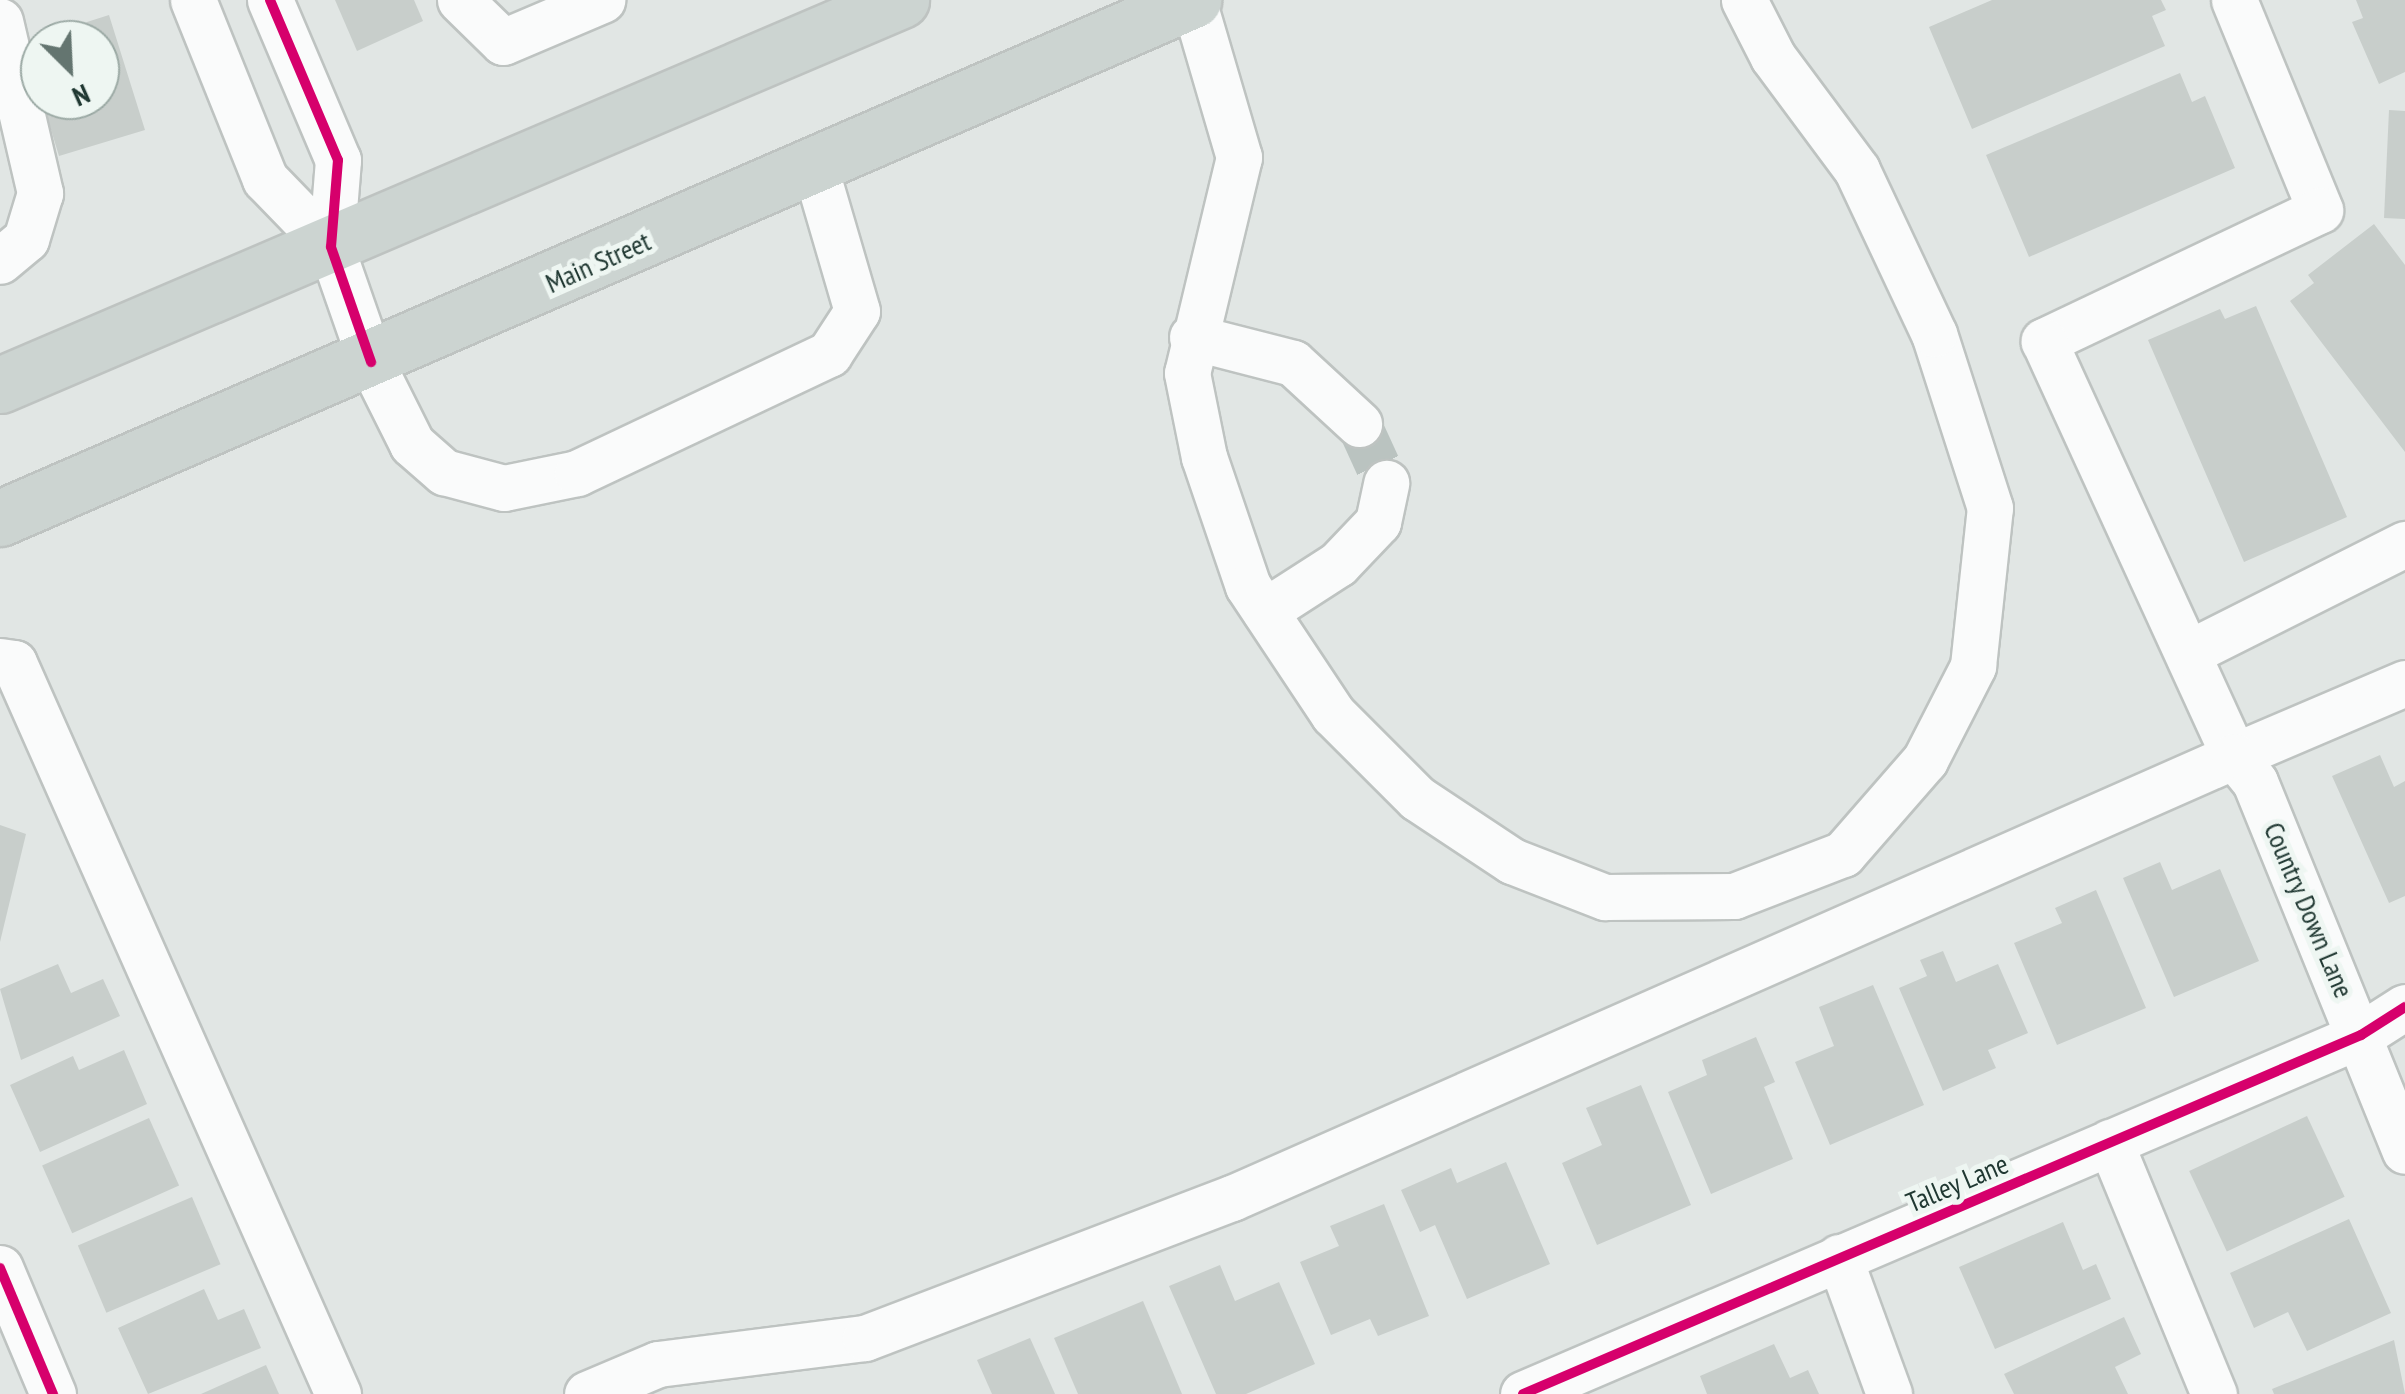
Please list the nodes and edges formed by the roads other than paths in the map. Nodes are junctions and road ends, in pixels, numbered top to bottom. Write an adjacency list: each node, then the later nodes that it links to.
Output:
1 (193, 0): 11 (street)
2 (270, 0): 11 (street)
3 (460, 0): 4 (street)
4 (602, 0)
5 (901, 0): 11 (main road)
6 (1193, 0): 10 (main road, Main Street); 13 (street)
7 (1744, 0): 20 (street)
8 (2234, 0): 21 (street, Country Down Lane)
9 (0, 21): 12 (street)
10 (814, 167): 14 (main road, Main Street); 14 (street)
11 (332, 247): 14 (street); 15 (main road)
12 (0, 260)
13 (1192, 338): 16 (street); 20 (street)
14 (371, 362): 18 (main road, Main Street)
15 (0, 384)
16 (1359, 424)
17 (1386, 483): 20 (street)
18 (0, 518)
19 (2405, 544): 21 (street)
20 (1265, 611)
21 (2188, 653): 24 (street, Country Down Lane)
22 (0, 661): 33 (street)
23 (2405, 684): 24 (street)
24 (2245, 768): 26 (street, Country Down Lane); 34 (street)
25 (2405, 1007): 26 (street, Talley Lane)
26 (2361, 1035): 27 (street, Talley Lane); 28 (street, Country Down Lane)
27 (2110, 1142): 29 (street, Talley Lane); 37 (street)
28 (2405, 1151)
29 (1839, 1257): 31 (street, Talley Lane); 36 (street)
30 (0, 1268): 32 (street)
31 (1609, 1377): 35 (street, Talley Lane)
32 (52, 1394)
33 (338, 1394)
34 (588, 1394)
35 (1523, 1394)
36 (1889, 1394)
37 (2214, 1394)

